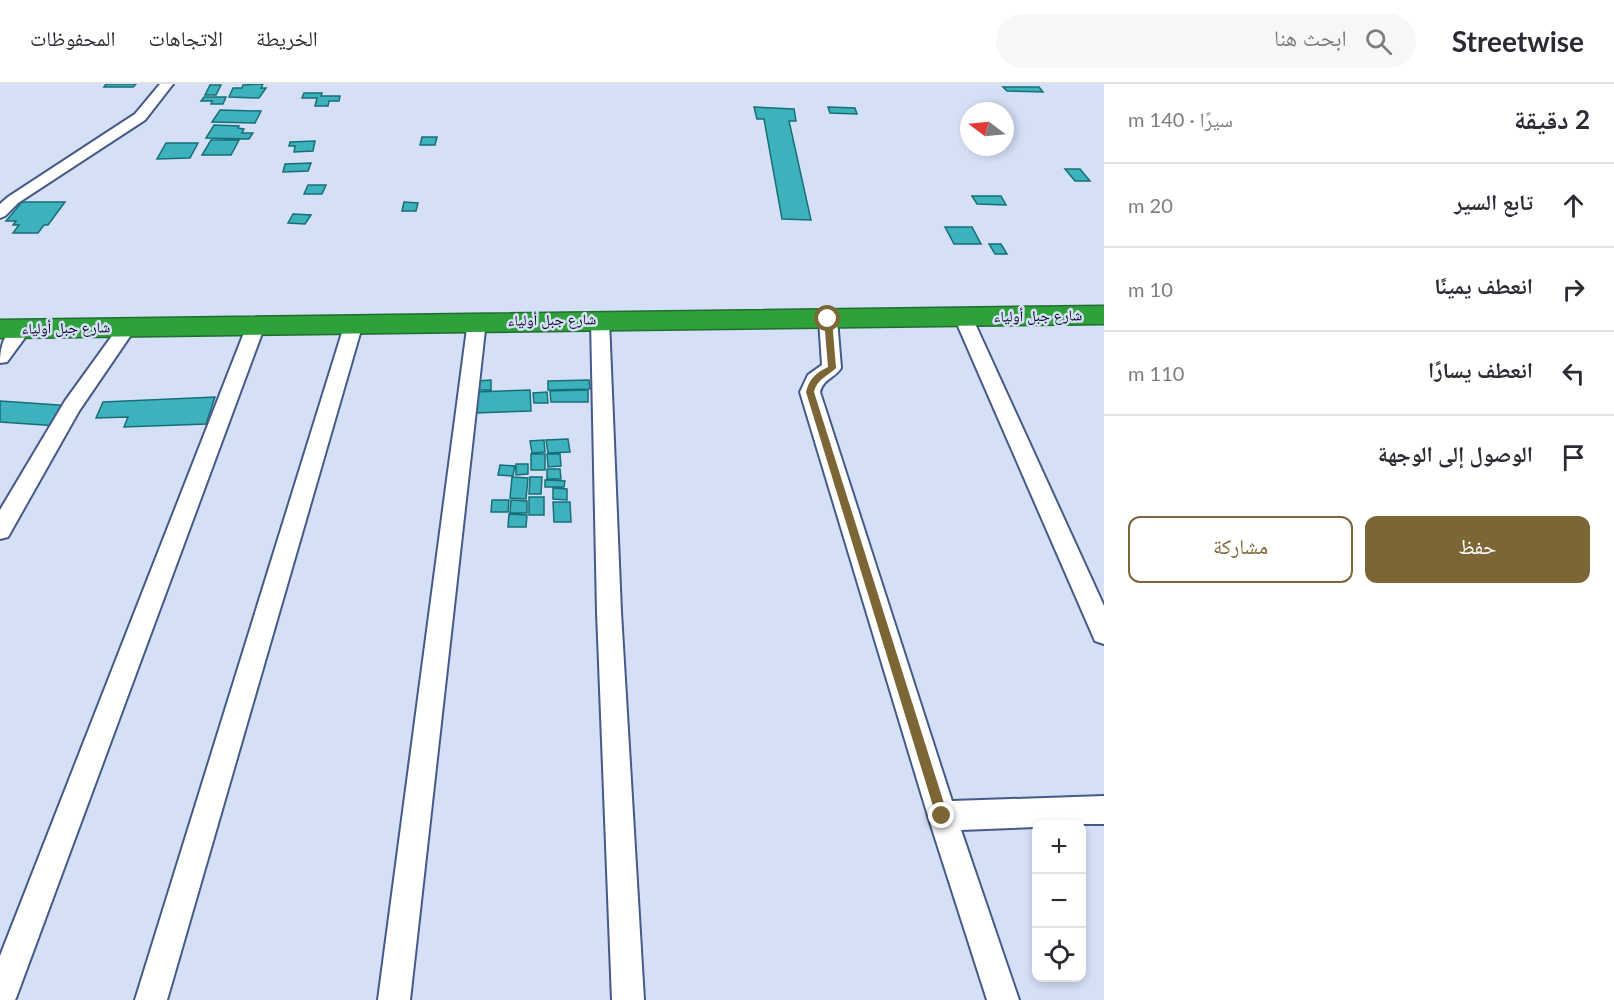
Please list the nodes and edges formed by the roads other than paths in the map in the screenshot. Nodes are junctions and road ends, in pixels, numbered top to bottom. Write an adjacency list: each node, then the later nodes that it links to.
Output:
1 (167, 84): 2 (street)
2 (0, 213)
3 (1104, 315): 4 (highway, شارع جبل أولياء)
4 (963, 317): 5 (highway, شارع جبل أولياء); 14 (street)
5 (828, 319): 6 (highway, شارع جبل أولياء); 16 (street)
6 (600, 320): 7 (highway, شارع جبل أولياء); 20 (street)
7 (477, 321): 8 (highway, شارع جبل أولياء); 19 (street)
8 (354, 323): 9 (highway, شارع جبل أولياء); 18 (street)
9 (256, 325): 10 (highway, شارع جبل أولياء); 17 (street)
10 (128, 326): 11 (highway, شارع جبل أولياء); 13 (street)
11 (12, 329): 12 (street)
12 (0, 357)
13 (0, 530)
14 (1104, 633)
15 (1104, 810): 16 (street)
16 (942, 816): 21 (street)
17 (0, 998)
18 (151, 1000)
19 (394, 1000)
20 (628, 1000)
21 (1003, 1000)

